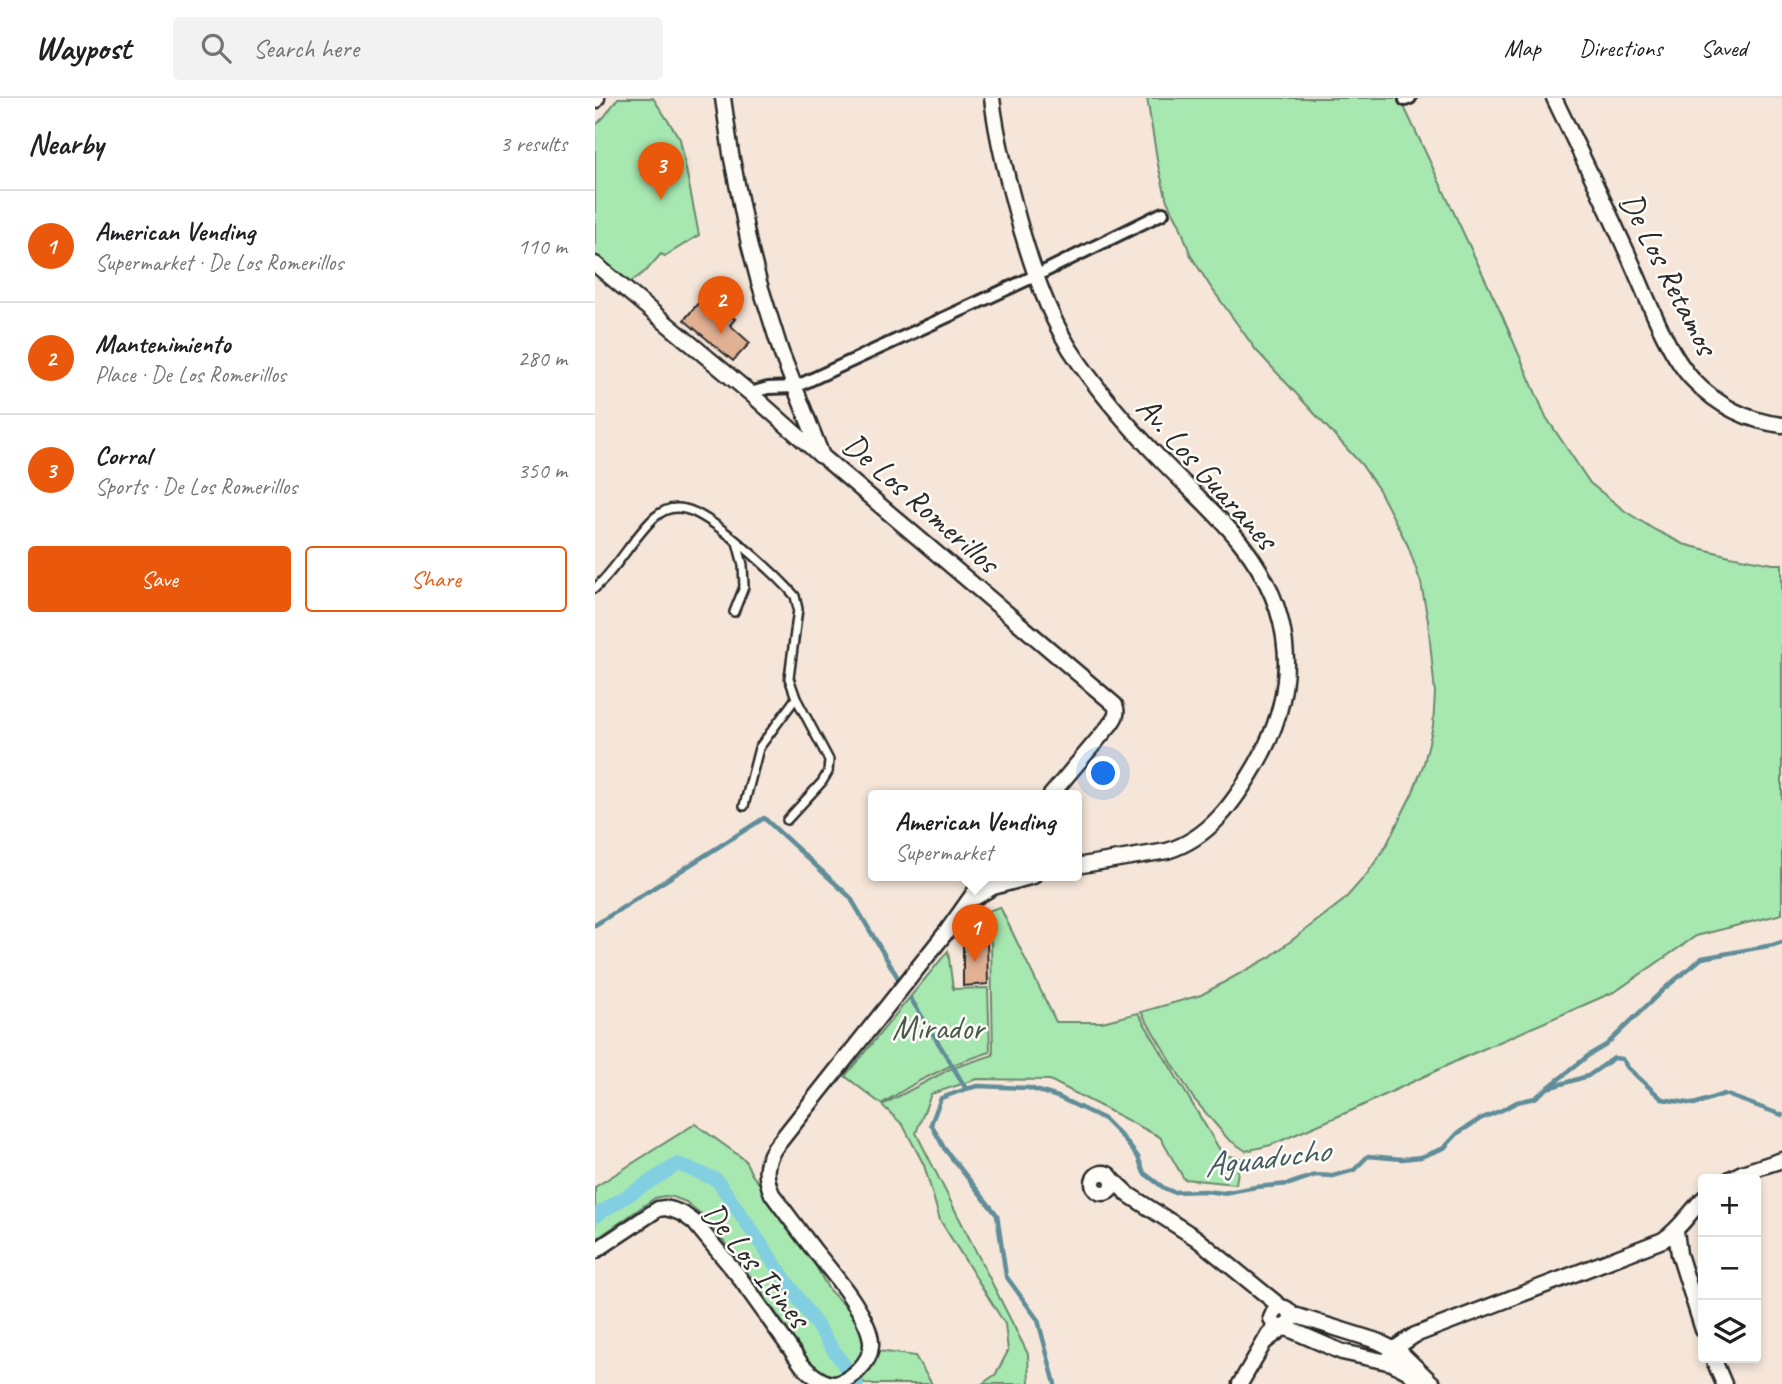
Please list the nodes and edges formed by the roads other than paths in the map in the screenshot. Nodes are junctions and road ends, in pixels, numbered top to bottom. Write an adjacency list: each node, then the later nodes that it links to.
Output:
1 (723, 98): 7 (street, De Los Romerillos)
2 (992, 98): 6 (street, Av. Los Guaranes)
3 (1554, 98): 9 (street, De Los Retamos)
4 (1163, 213): 6 (street)
5 (595, 264): 8 (street)
6 (1035, 276): 7 (street); 18 (street, Av. Los Guaranes)
7 (795, 387): 8 (street); 10 (street, De Los Romerillos)
8 (750, 393): 10 (street)
9 (1782, 425)
10 (822, 457): 15 (street, De Los Romerillos)
11 (737, 542): 12 (lane); 13 (lane); 14 (lane)
12 (595, 588)
13 (734, 612)
14 (796, 698): 16 (lane); 17 (lane)
15 (1055, 790)
16 (744, 806)
17 (787, 820)
18 (1082, 865)
19 (983, 881): 21 (street)
20 (1015, 881): 21 (street)
21 (969, 902): 32 (street, De Los Itines)
22 (1782, 1160): 23 (street)
23 (1740, 1174)
24 (1110, 1186): 29 (street)
25 (1698, 1204): 26 (street)
26 (1676, 1231): 28 (street); 30 (street)
27 (595, 1251): 32 (street, De Los Itines)
28 (1698, 1314)
29 (1280, 1317): 30 (street); 30 (street); 33 (street)
30 (1391, 1355): 34 (street); 35 (street)
31 (1715, 1363): 36 (street)
32 (838, 1383)
33 (1240, 1384)
34 (1421, 1384)
35 (1433, 1384)
36 (1724, 1384)

